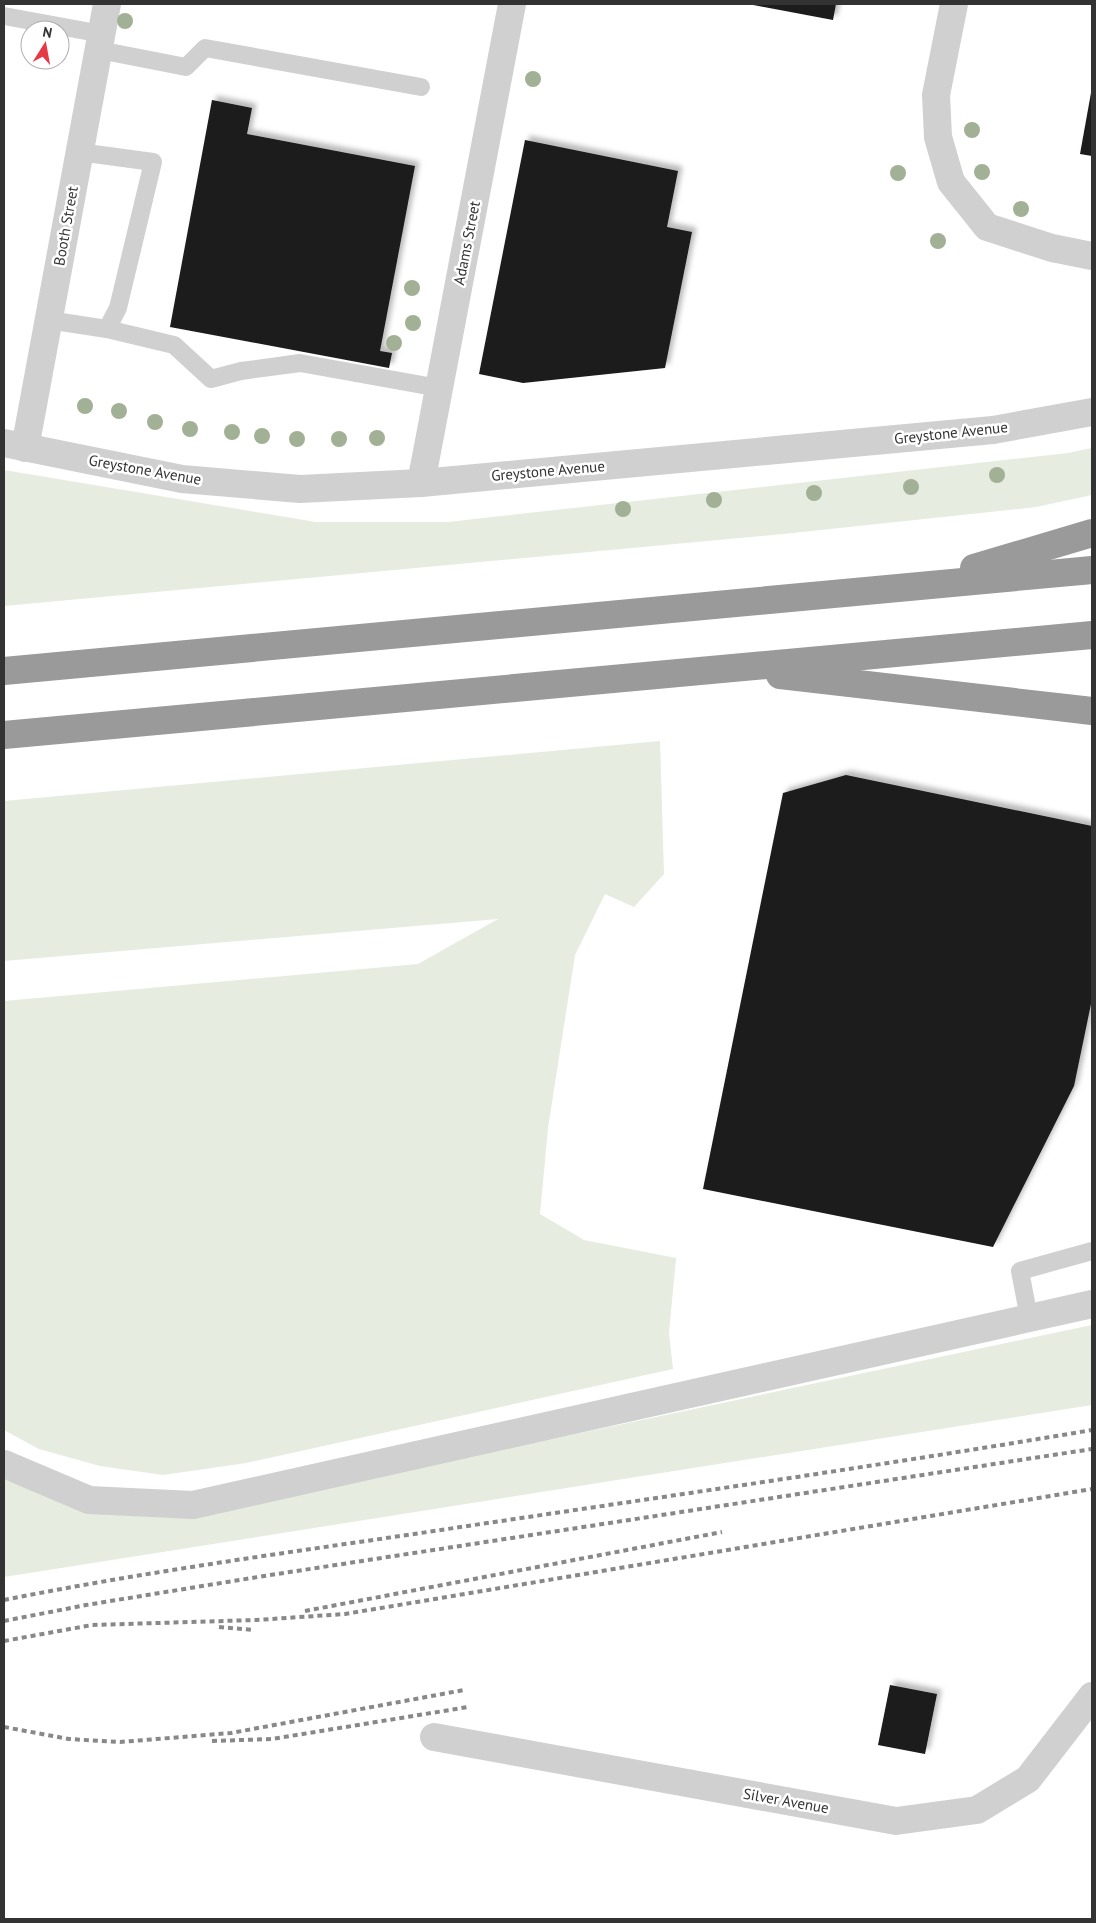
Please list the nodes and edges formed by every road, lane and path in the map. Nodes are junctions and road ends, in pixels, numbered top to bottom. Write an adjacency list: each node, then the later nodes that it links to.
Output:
1 (107, 4): 5 (street, Booth Street)
2 (512, 4): 11 (street, Adams Street)
3 (954, 4): 8 (street)
4 (4, 16): 5 (lane)
5 (100, 42): 6 (lane); 7 (street, Booth Street)
6 (421, 87)
7 (80, 152): 9 (street, Booth Street); 10 (lane)
8 (1092, 256)
9 (48, 320): 10 (lane); 13 (street, Booth Street)
10 (107, 329): 11 (lane)
11 (439, 388): 14 (street, Adams Street)
12 (1092, 412): 14 (street, Greystone Avenue)
13 (14, 446): 14 (street, Greystone Avenue)
14 (421, 483)
15 (1092, 533): 17 (highway)
16 (1092, 570): 17 (highway)
17 (917, 585): 20 (highway)
18 (1092, 635): 19 (highway)
19 (724, 668): 21 (highway); 22 (highway)
20 (4, 671)
21 (1092, 711)
22 (4, 734)
23 (1092, 1251): 25 (lane)
24 (1092, 1304): 25 (street)
25 (1029, 1318): 26 (street)
26 (4, 1464)
27 (1092, 1696): 28 (street, Silver Avenue)
28 (434, 1737)

